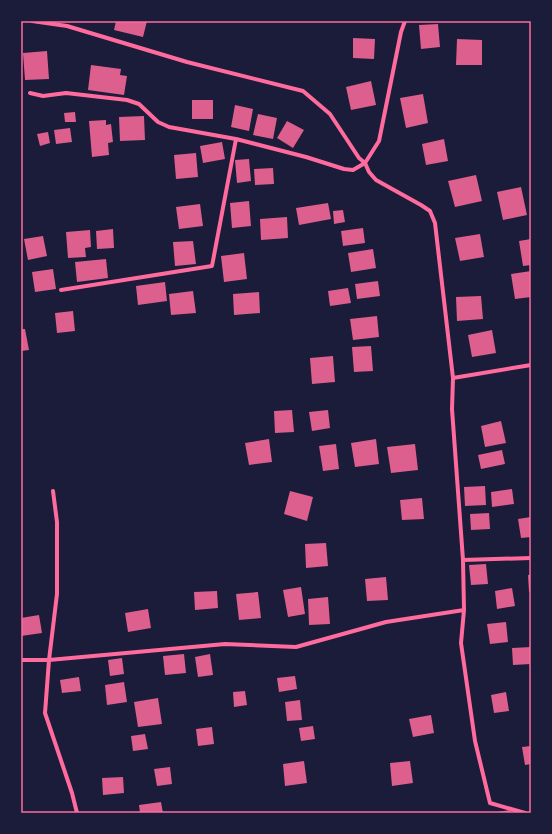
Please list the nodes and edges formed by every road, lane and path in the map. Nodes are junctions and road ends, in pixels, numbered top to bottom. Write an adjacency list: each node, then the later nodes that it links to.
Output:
1 (32, 21): 5 (street)
2 (405, 21): 5 (street)
3 (30, 93): 4 (street)
4 (236, 139): 5 (street); 6 (street)
5 (365, 164): 8 (street)
6 (61, 290)
7 (531, 365): 8 (street)
8 (453, 378): 11 (street)
9 (54, 491): 14 (street)
10 (531, 558): 11 (street)
11 (463, 560): 12 (street)
12 (464, 610): 14 (street); 16 (street)
13 (21, 660): 14 (street)
14 (49, 660): 15 (street)
15 (77, 813)
16 (525, 813)

